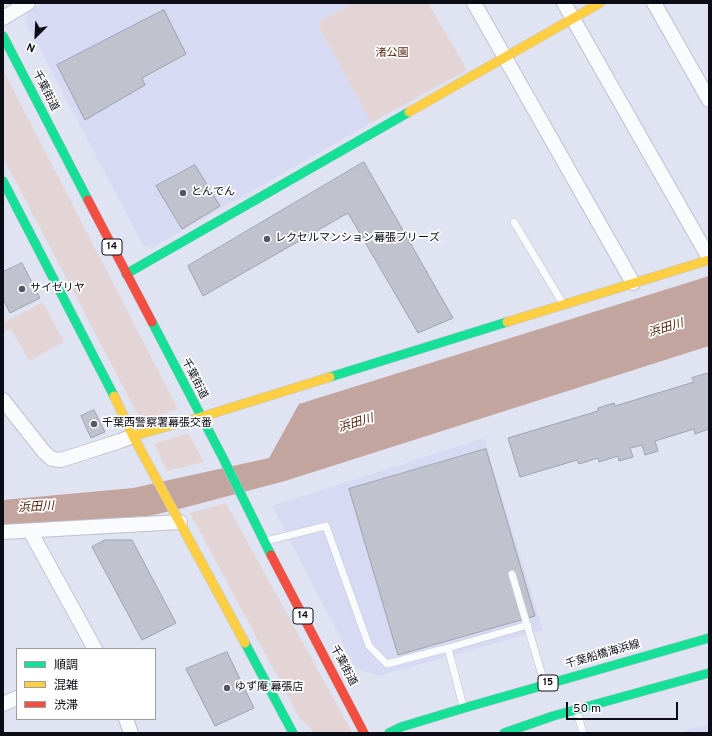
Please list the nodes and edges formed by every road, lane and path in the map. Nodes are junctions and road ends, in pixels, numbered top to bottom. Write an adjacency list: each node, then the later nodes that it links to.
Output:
1 (28, 3): 6 (street)
2 (474, 3): 9 (street)
3 (564, 3): 7 (street)
4 (600, 3): 7 (main road)
5 (654, 3): 10 (street)
6 (3, 18)
7 (573, 19): 9 (main road); 13 (street)
8 (3, 36): 14 (main road, 千葉街道 / 14)
9 (505, 58): 14 (main road); 15 (street)
10 (709, 100)
11 (3, 181): 19 (main road)
12 (514, 222): 16 (lane)
13 (709, 259): 15 (main road)
14 (126, 274): 18 (main road, 千葉街道 / 14)
15 (633, 283): 16 (main road)
16 (563, 304): 18 (main road)
17 (3, 400): 19 (street)
18 (201, 417): 19 (main road); 23 (main road, 千葉街道 / 14)
19 (133, 436): 20 (main road)
20 (178, 518): 21 (street); 37 (main road)
21 (30, 531): 22 (street); 27 (street)
22 (3, 532)
23 (264, 541): 28 (lane); 38 (main road, 千葉街道 / 14)
24 (512, 574): 25 (lane)
25 (527, 622): 28 (lane); 30 (lane)
26 (709, 638): 30 (main road, 千葉船橋海浜線 / 15)
27 (94, 648)
28 (448, 648): 33 (lane)
29 (709, 673): 34 (main road)
30 (544, 684): 33 (main road, 千葉船橋海浜線 / 15)
31 (16, 698): 32 (street)
32 (3, 704)
33 (464, 708): 39 (main road, 千葉船橋海浜線 / 15)
34 (576, 710): 40 (main road); 41 (lane)
35 (126, 720): 36 (street)
36 (131, 733)
37 (293, 733)
38 (364, 733)
39 (389, 733)
40 (504, 733)
41 (583, 733)

